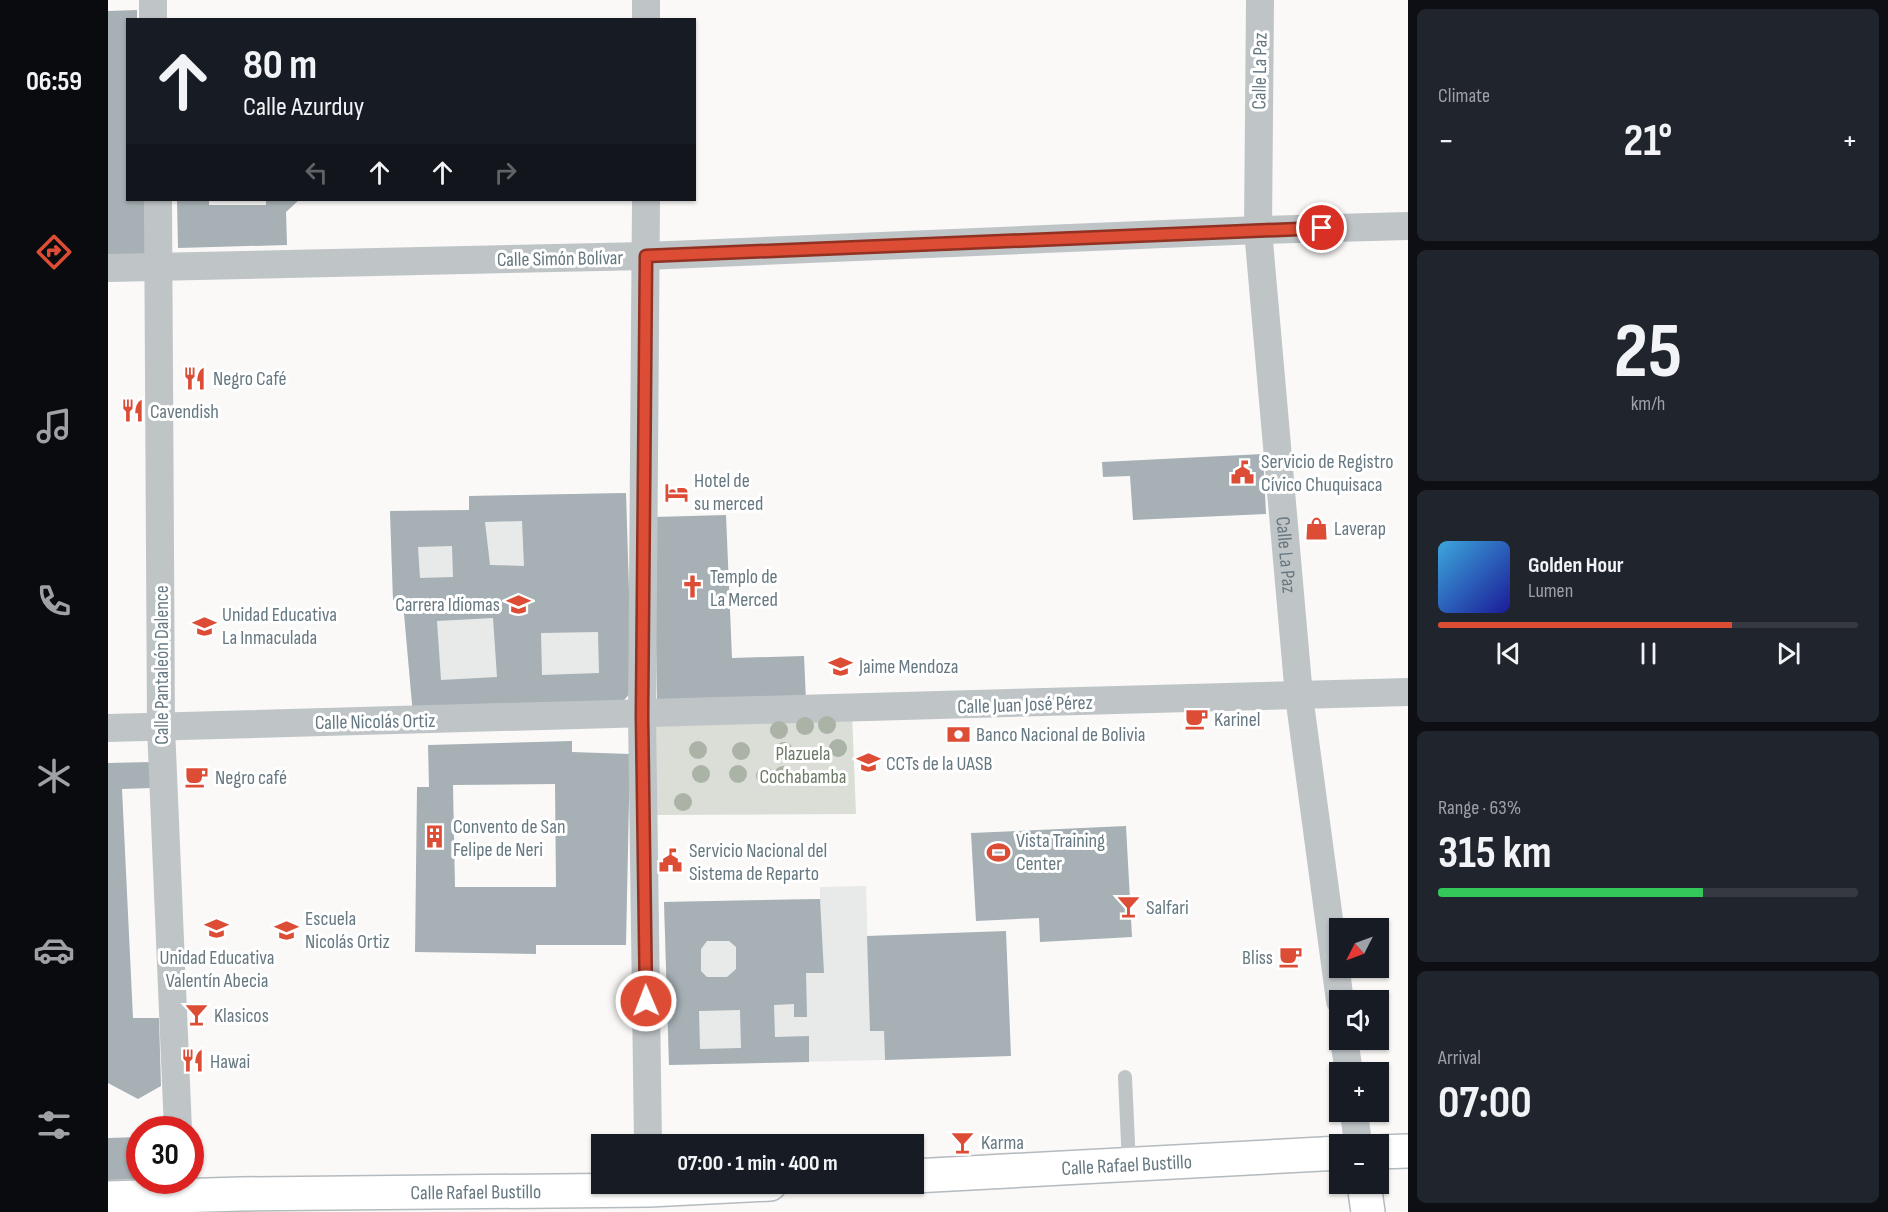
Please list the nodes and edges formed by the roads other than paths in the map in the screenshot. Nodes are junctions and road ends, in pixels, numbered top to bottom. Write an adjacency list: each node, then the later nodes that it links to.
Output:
1 (153, 0): 4 (street)
2 (646, 0): 5 (street)
3 (1260, 0): 9 (street, Calle La Paz)
4 (153, 18)
5 (646, 18)
6 (158, 201): 11 (street, Calle Pantaleón Dalence)
7 (646, 201): 10 (street)
8 (1408, 226): 9 (street, Calle Simón Bolívar)
9 (1258, 230): 10 (street, Calle Simón Bolívar); 14 (street, Calle La Paz)
10 (646, 256): 11 (street, Calle Simón Bolívar); 15 (street)
11 (160, 266): 12 (street, Calle Simón Bolívar); 16 (street, Calle Pantaleón Dalence)
12 (108, 268)
13 (1408, 692): 14 (street, Calle Juan José Pérez)
14 (1299, 696): 15 (street, Calle Juan José Pérez); 18 (street, Calle La Paz)
15 (642, 715): 16 (street, Calle Nicolás Ortiz); 21 (street)
16 (161, 727): 17 (street, Calle Nicolás Ortiz); 20 (street, Calle Pantaleón Dalence)
17 (108, 728)
18 (1339, 990)
19 (1125, 1077): 25 (lane)
20 (177, 1116)
21 (648, 1134)
22 (1408, 1151): 23 (main road)
23 (1389, 1152)
24 (1329, 1154): 25 (main road, Calle Rafael Bustillo)
25 (1129, 1165): 26 (main road, Calle Rafael Bustillo)
26 (924, 1175)
27 (1365, 1194): 32 (main road)
28 (649, 1195): 31 (main road, Calle Rafael Bustillo)
29 (180, 1196): 30 (main road, Calle Rafael Bustillo); 31 (main road, Calle Rafael Bustillo)
30 (108, 1198)
31 (243, 1203)
32 (1368, 1212)

